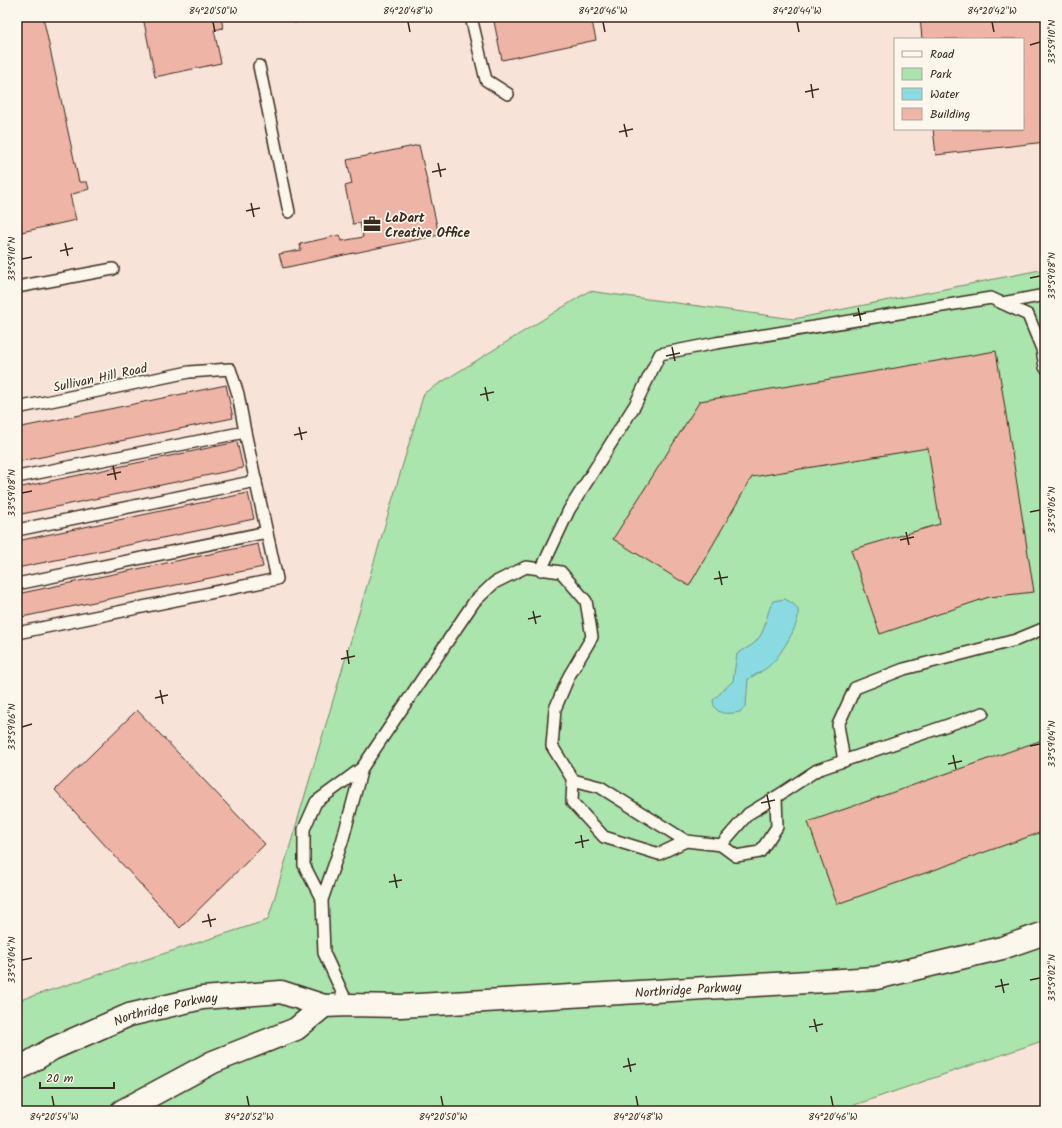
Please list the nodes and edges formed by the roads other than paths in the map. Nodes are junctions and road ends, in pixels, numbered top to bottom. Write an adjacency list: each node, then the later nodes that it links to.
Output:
1 (471, 17): 3 (lane)
2 (259, 66): 4 (lane)
3 (508, 94)
4 (289, 212)
5 (113, 268): 6 (lane)
6 (17, 287)
7 (1045, 295): 8 (lane)
8 (1002, 303): 9 (lane); 16 (lane)
9 (1045, 367)
10 (17, 408): 11 (lane, Sullivan Hill Road)
11 (245, 432): 12 (lane); 13 (lane)
12 (17, 477)
13 (256, 481): 14 (lane); 15 (lane)
14 (17, 530)
15 (267, 532): 17 (lane); 19 (lane)
16 (541, 570): 22 (lane); 23 (lane)
17 (17, 584)
18 (1045, 628): 21 (lane)
19 (17, 633)
20 (983, 712): 21 (lane)
21 (844, 761): 24 (lane)
22 (362, 768): 27 (lane); 27 (lane)
23 (573, 780): 25 (lane); 25 (lane)
24 (776, 797): 26 (lane); 26 (lane)
25 (686, 841): 26 (lane)
26 (721, 845)
27 (322, 900): 29 (lane)
28 (1045, 933): 29 (street, Northridge Parkway)
29 (348, 1004): 30 (street, Northridge Parkway)
30 (324, 1006): 31 (street, Northridge Parkway); 32 (street)
31 (17, 1070)
32 (122, 1111)

